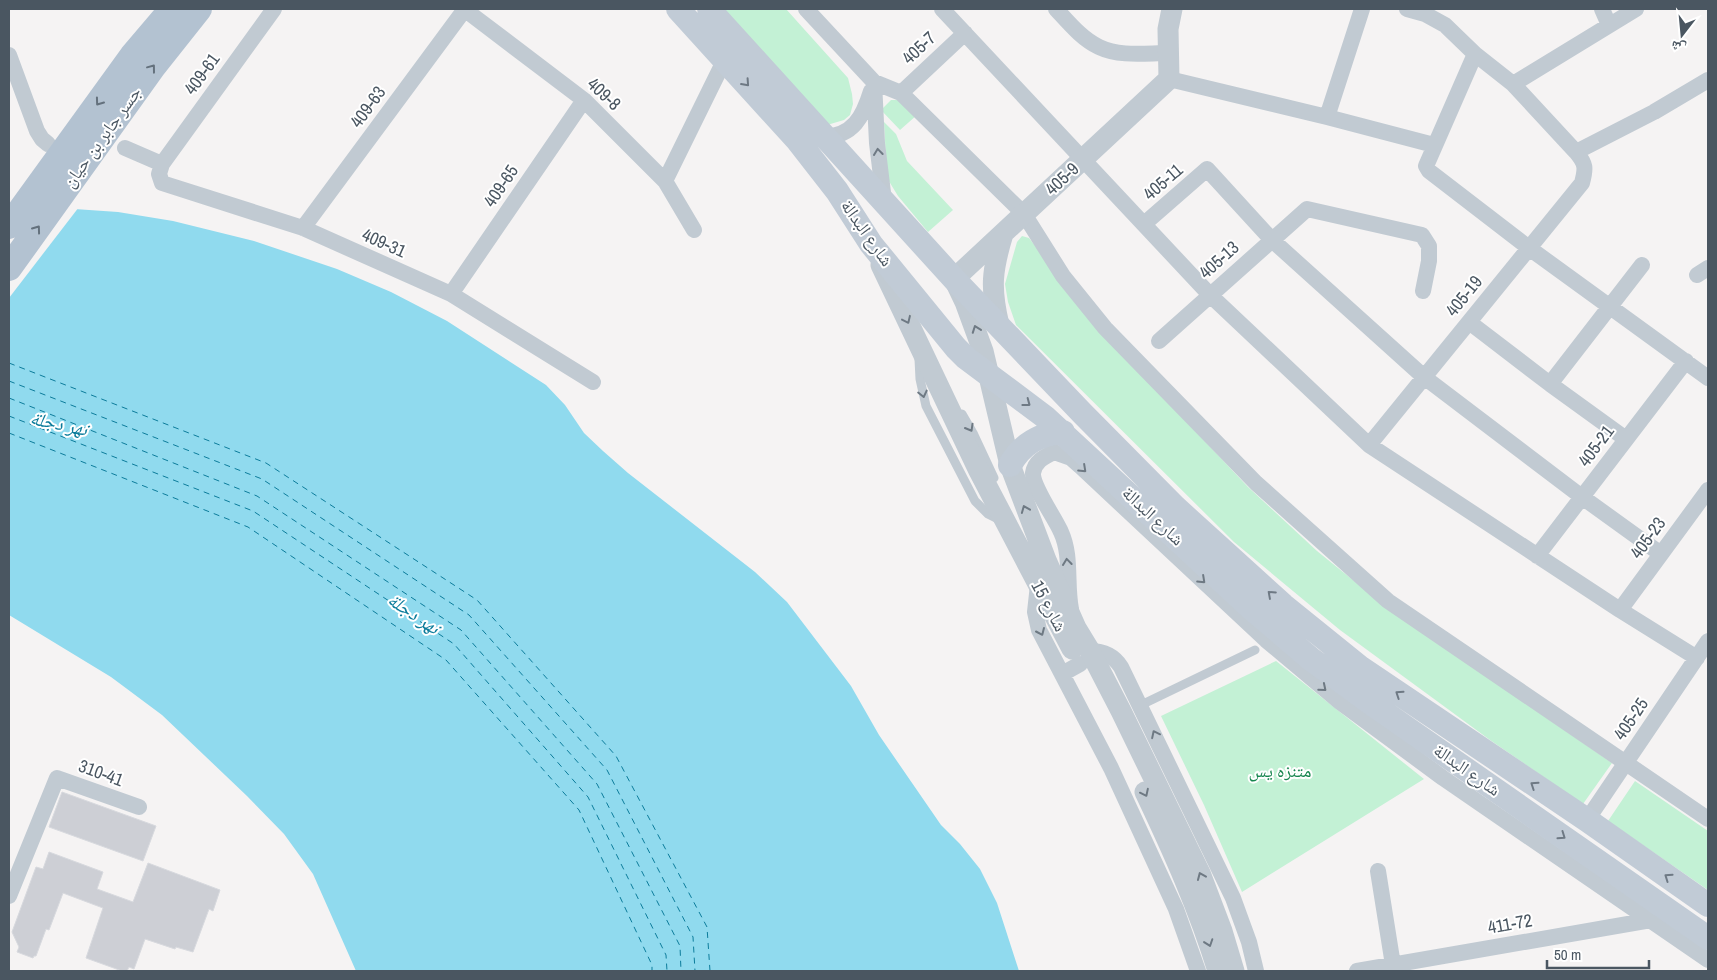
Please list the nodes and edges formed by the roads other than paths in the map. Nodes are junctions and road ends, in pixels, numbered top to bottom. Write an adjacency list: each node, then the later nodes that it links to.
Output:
1 (172, 9): 40 (main road, جسر جابر بن حيان, one-way to 40, bridge)
2 (200, 9): 48 (main road, جسر جابر بن حيان, one-way to 2, bridge)
3 (274, 9): 35 (street, 409-61)
4 (465, 9): 27 (street, 409-8); 41 (street, 409-63)
5 (678, 9): 21 (main road, شارع البدالة)
6 (708, 9): 29 (main road, شارع البدالة)
7 (806, 9): 24 (street)
8 (942, 9): 17 (street)
9 (1056, 9): 15 (street)
10 (1172, 9): 18 (street)
11 (1362, 9): 28 (street)
12 (1407, 9): 20 (street)
13 (1602, 9): 16 (street)
14 (1636, 9): 16 (street)
15 (1072, 16): 18 (street)
16 (1609, 25): 25 (street)
17 (965, 33): 26 (street, 405-7); 34 (street)
18 (1168, 53): 22 (street)
19 (9, 54): 30 (street)
20 (1475, 54): 25 (street); 31 (street)
21 (725, 59): 36 (street); 45 (main road, شارع البدالة, one-way to 45)
22 (1169, 79): 28 (street); 34 (street, 405-9)
23 (1708, 80): 33 (street)
24 (874, 82): 26 (street); 29 (street); 37 (street, one-way to 24)
25 (1512, 84): 33 (street)
26 (901, 93): 38 (street)
27 (584, 100): 36 (street, 409-8); 51 (street, 409-65)
28 (1327, 117): 31 (street)
29 (824, 137): 37 (main road, شارع البدالة)
30 (48, 144)
31 (1434, 145): 46 (street)
32 (125, 148): 35 (street)
33 (1576, 152): 46 (street, 405-19)
34 (1083, 159): 38 (street, 405-9); 39 (street)
35 (162, 164): 41 (street, 409-31)
36 (665, 181): 42 (street, 409-8)
37 (884, 201): 49 (main road, شارع البدالة)
38 (1024, 214): 43 (street, 405-9); 82 (street)
39 (1144, 224): 44 (street, 405-11); 52 (street)
40 (9, 226)
41 (303, 228): 51 (street, 409-31)
42 (694, 230)
43 (1003, 234): 49 (street, 405-9); 55 (street)
44 (1272, 240): 50 (street, 405-13); 52 (street, 405-13); 60 (street)
45 (871, 244): 57 (street, شارع 15, one-way to 57); 59 (main road, شارع البدالة)
46 (1529, 248): 53 (street); 54 (street, 405-19)
47 (1642, 265): 53 (street)
48 (9, 268)
49 (954, 279): 55 (main road, شارع البدالة); 59 (street, شارع 15, one-way to 49)
50 (1423, 291)
51 (451, 294): 62 (street, 409-31)
52 (1210, 295): 56 (street, 405-13); 66 (street)
53 (1610, 306): 58 (street); 63 (street)
54 (1469, 322): 60 (street, 405-19); 63 (street)
55 (999, 325): 85 (main road, شارع البدالة, one-way to 55)
56 (1159, 341)
57 (920, 346): 70 (street, شارع 15, one-way to 70); 70 (lane, one-way to 70)
58 (1686, 361): 61 (street); 65 (street, 405-21)
59 (990, 376): 64 (main road, شارع البدالة, one-way to 64); 67 (street, شارع 15)
60 (1424, 377): 66 (street, 405-19); 69 (street)
61 (1708, 378)
62 (592, 382)
63 (1550, 384): 65 (street)
64 (1063, 432): 67 (main road); 89 (main road, شارع البدالة, one-way to 89)
65 (1626, 439): 69 (street, 405-21)
66 (1369, 445): 72 (street)
67 (1010, 465): 73 (street, شارع 15, one-way to 67)
68 (1708, 490): 71 (street, 405-23)
69 (1582, 497): 71 (street); 72 (street, 405-21)
70 (1006, 523): 73 (street, شارع 15)
71 (1661, 554): 74 (street, 405-23)
72 (1537, 556): 74 (street)
73 (1045, 581): 75 (street, شارع 15); 79 (street, شارع 15, one-way to 79)
74 (1620, 610): 78 (street)
75 (1076, 628): 79 (street, شارع 15); 89 (street, one-way to 89)
76 (1708, 641): 78 (street, 405-25)
77 (1255, 650): 80 (lane)
78 (1697, 658): 82 (street, 405-25)
79 (1077, 663): 80 (street); 81 (street, شارع 15); 93 (street)
80 (1141, 705): 96 (street, one-way to 80)
81 (1114, 714): 94 (street, شارع 15, one-way to 94); 95 (street, شارع 15, one-way to 81)
82 (1626, 762): 84 (street); 85 (street, 405-25)
83 (139, 808): 87 (street, 310-41)
84 (1708, 819)
85 (1586, 820): 88 (main road, شارع البدالة, one-way to 85)
86 (1378, 871): 92 (street)
87 (9, 896)
88 (1708, 905)
89 (1656, 912): 90 (main road, شارع البدالة); 91 (street); 92 (street, 411-72)
90 (1708, 938)
91 (1708, 960)
92 (1393, 965): 97 (street, 411-72)
93 (1198, 971)
94 (1218, 971)
95 (1234, 971)
96 (1256, 971)
97 (1357, 971)

